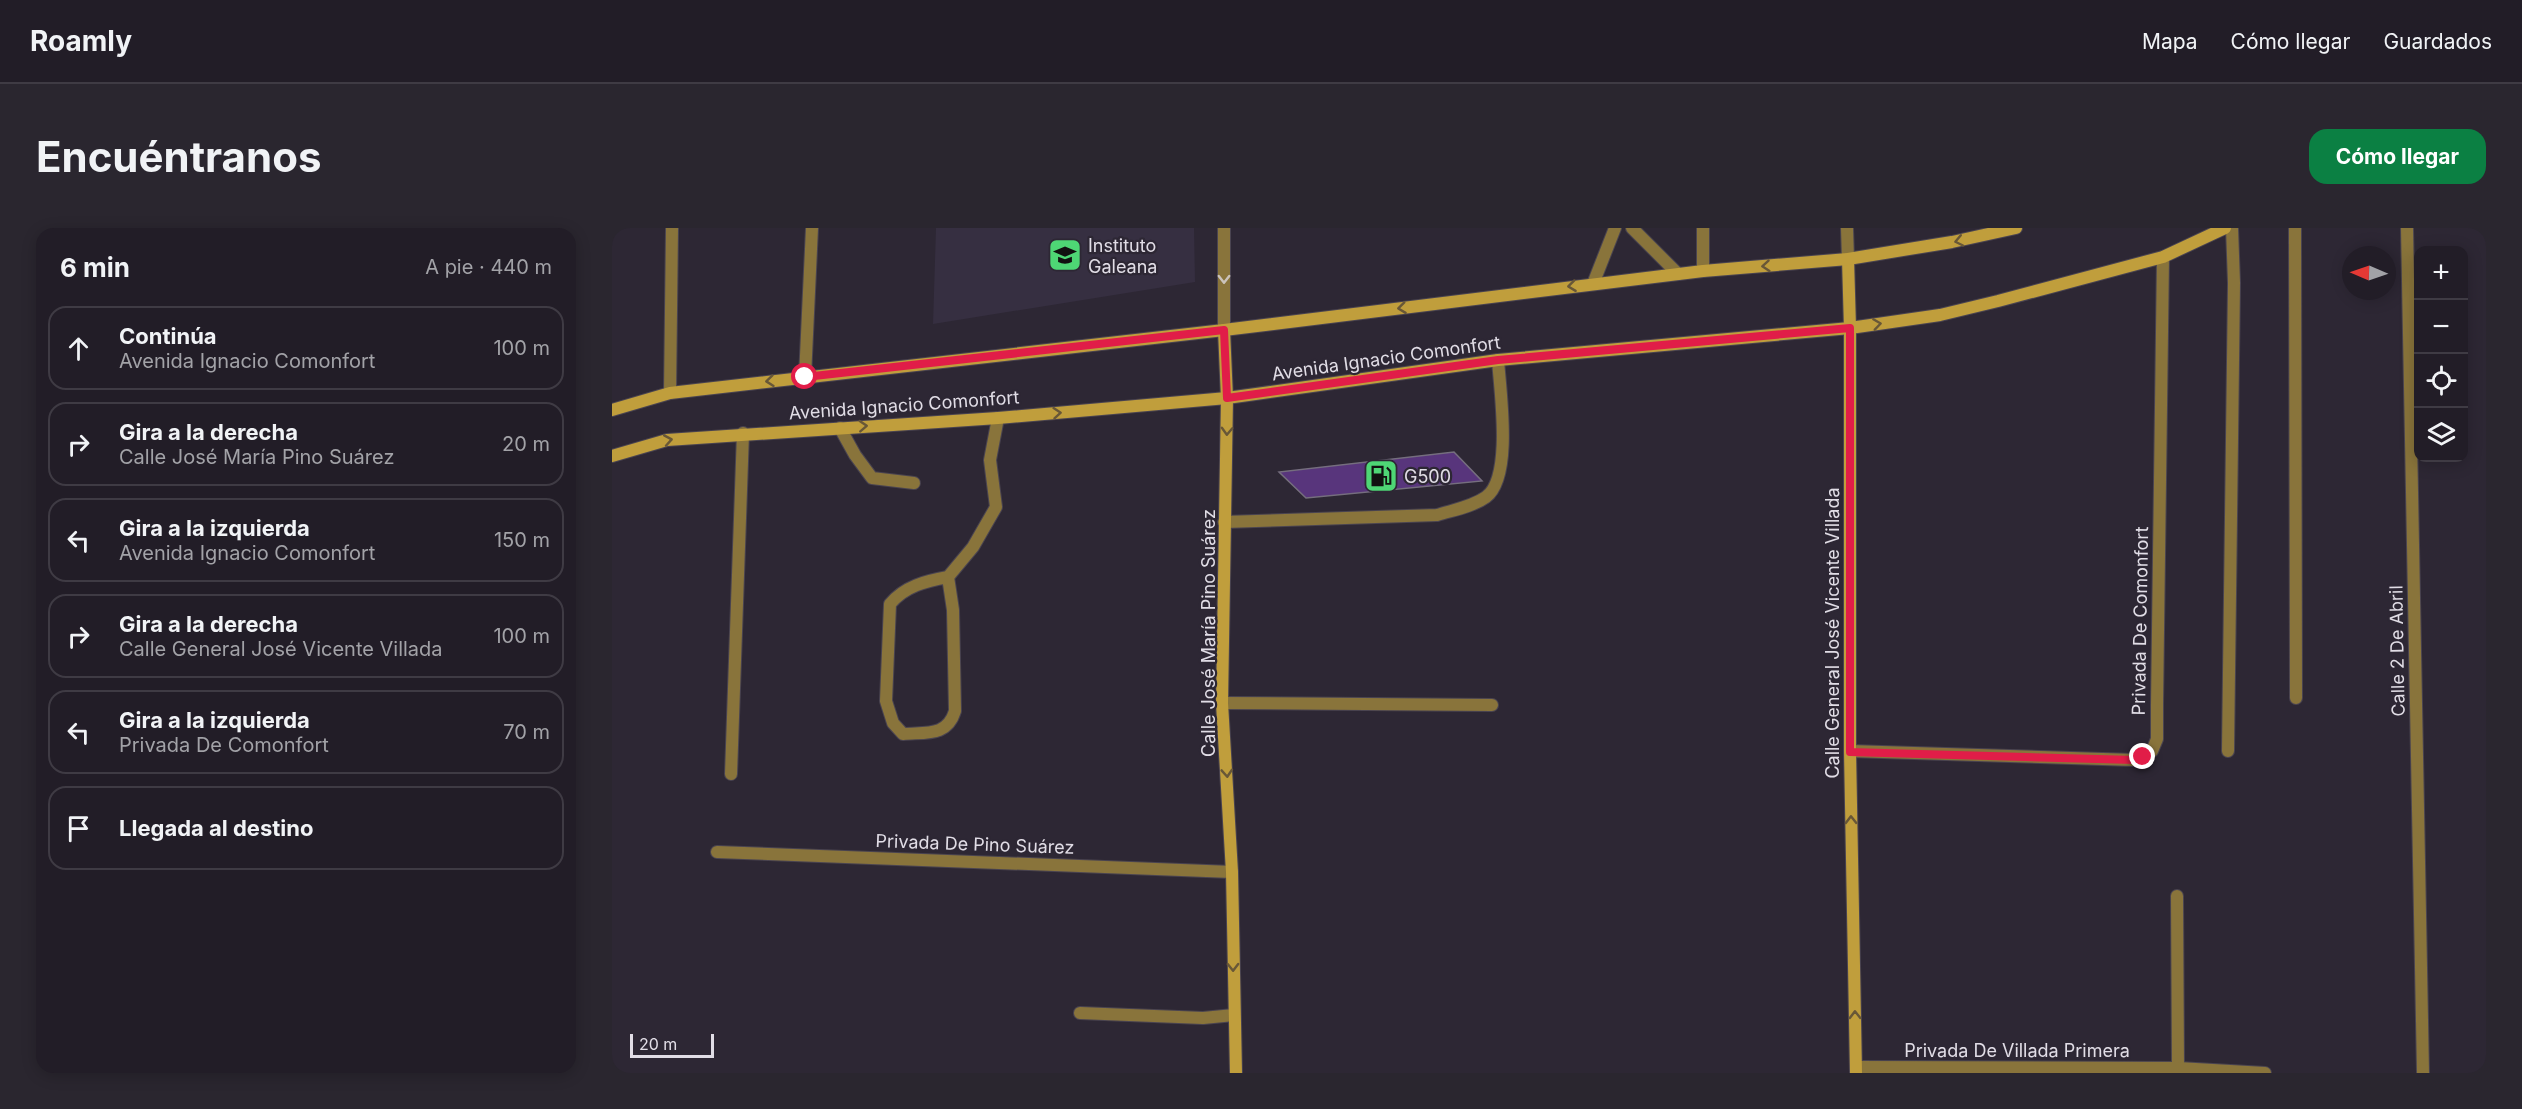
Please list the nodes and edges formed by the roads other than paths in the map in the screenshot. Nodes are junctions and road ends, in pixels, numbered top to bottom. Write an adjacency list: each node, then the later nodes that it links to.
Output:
1 (672, 228): 22 (street)
2 (812, 228): 21 (street)
3 (1224, 228): 19 (street, Calle José María Pino Suárez, one-way to 19)
4 (1616, 228): 17 (street)
5 (1632, 228): 16 (street)
6 (1703, 228): 15 (street)
7 (1847, 228): 14 (street, Calle General José Vicente Villada)
8 (2016, 228): 14 (main road, Avenida Ignacio Comonfort, one-way to 14)
9 (2226, 228): 13 (main road, Avenida Ignacio Comonfort)
10 (2232, 228): 35 (street)
11 (2295, 228): 32 (street)
12 (2407, 228): 49 (street, Calle 2 De Abril)
13 (2163, 257): 18 (main road, Avenida Ignacio Comonfort, one-way to 13); 36 (street, Privada De Comonfort)
14 (1848, 259): 15 (main road, Avenida Ignacio Comonfort, one-way to 15); 18 (main road, Calle General José Vicente Villada)
15 (1703, 271): 16 (main road, Avenida Ignacio Comonfort)
16 (1678, 274): 17 (main road, Avenida Ignacio Comonfort)
17 (1593, 284): 19 (main road, Avenida Ignacio Comonfort, one-way to 19)
18 (1850, 328): 20 (main road, Avenida Ignacio Comonfort); 36 (main road, Calle General José Vicente Villada)
19 (1224, 330): 21 (main road, Avenida Ignacio Comonfort); 23 (main road, Calle José María Pino Suárez)
20 (1498, 360): 23 (main road, Avenida Ignacio Comonfort); 30 (street)
21 (805, 377): 22 (main road, Avenida Ignacio Comonfort, one-way to 22)
22 (670, 393): 24 (main road, Avenida Ignacio Comonfort)
23 (1227, 398): 25 (main road, Avenida Ignacio Comonfort, one-way to 23); 30 (main road, Calle José María Pino Suárez, one-way to 30)
24 (612, 410)
25 (998, 418): 26 (main road, Avenida Ignacio Comonfort, one-way to 25); 31 (street)
26 (840, 428): 27 (main road, Avenida Ignacio Comonfort); 29 (street)
27 (743, 433): 28 (main road, Avenida Ignacio Comonfort, one-way to 27); 37 (street)
28 (612, 456)
29 (914, 483)
30 (1224, 522): 33 (main road, Calle José María Pino Suárez)
31 (948, 578): 31 (street)
32 (2296, 698)
33 (1222, 703): 34 (street); 39 (main road, Calle José María Pino Suárez, one-way to 39)
34 (1492, 705)
35 (2228, 751)
36 (1850, 752): 44 (main road, Calle General José Vicente Villada, one-way to 36)
37 (731, 774)
38 (717, 852): 39 (street, Privada De Pino Suárez)
39 (1232, 872): 42 (main road, Calle José María Pino Suárez, one-way to 42)
40 (2177, 896): 43 (street)
41 (1080, 1013): 42 (street)
42 (1234, 1015): 47 (main road, Calle José María Pino Suárez)
43 (2178, 1068): 46 (street, Privada De Villada Primera); 48 (street, Privada De Villada Primera)
44 (1857, 1070): 45 (street, Privada De Villada Primera)
45 (2049, 1070): 46 (street, Privada De Villada Primera)
46 (2147, 1071)
47 (1236, 1073)
48 (2265, 1073)
49 (2423, 1073)

